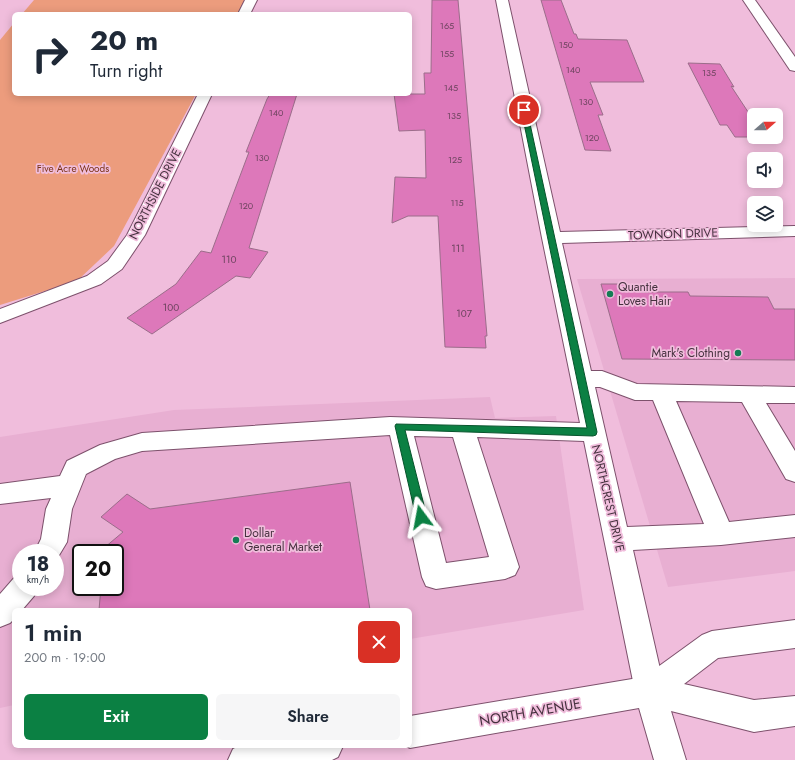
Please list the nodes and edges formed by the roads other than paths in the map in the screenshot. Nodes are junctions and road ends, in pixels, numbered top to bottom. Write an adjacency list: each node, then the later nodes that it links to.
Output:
1 (251, 0): 4 (street)
2 (502, 0): 8 (street, NORTHCREST DRIVE)
3 (750, 0): 5 (street)
4 (245, 12)
5 (795, 67)
6 (204, 96): 9 (street, NORTHSIDE DRIVE)
7 (795, 231): 8 (street, TOWNON DRIVE)
8 (552, 238): 10 (street, NORTHCREST DRIVE)
9 (0, 316)
10 (581, 378): 11 (street); 16 (street, NORTHCREST DRIVE)
11 (661, 393): 12 (street); 21 (street)
12 (749, 394): 13 (street); 17 (street)
13 (795, 395)
14 (400, 426): 15 (street); 15 (street); 18 (street)
15 (462, 428): 16 (street)
16 (593, 432): 22 (street, NORTHCREST DRIVE)
17 (795, 472)
18 (70, 485): 19 (street); 23 (street)
19 (0, 494)
20 (795, 526): 21 (street)
21 (721, 534): 22 (street)
22 (618, 539): 27 (street, NORTHCREST DRIVE)
23 (53, 544)
24 (16, 596): 25 (street)
25 (0, 614)
26 (795, 634): 27 (street, NORTH AVENUE)
27 (650, 691): 28 (street, NORTH AVENUE); 29 (street, NORTH AVENUE); 32 (street, NORTHCREST DRIVE)
28 (795, 711)
29 (412, 732)
30 (314, 752): 31 (street)
31 (246, 760)
32 (670, 760)

